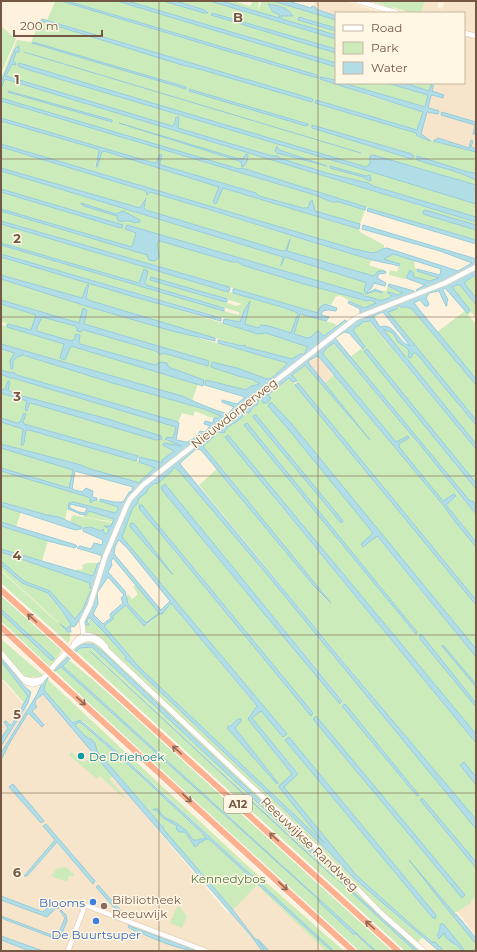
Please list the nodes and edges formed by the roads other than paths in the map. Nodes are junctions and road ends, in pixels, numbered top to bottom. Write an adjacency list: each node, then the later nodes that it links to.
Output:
1 (358, 1): 2 (street)
2 (395, 12)
3 (465, 33): 4 (street)
4 (476, 36)
5 (476, 267): 8 (street, Nieuwdorperweg)
6 (1, 590): 13 (highway, A12, one-way to 6, bridge)
7 (1, 627): 12 (highway, A12, one-way to 12, bridge)
8 (84, 638): 9 (street); 14 (street, Reeuwijkse Randweg)
9 (1, 653)
10 (68, 951): 11 (street)
11 (206, 951)
12 (353, 951)
13 (398, 951)
14 (424, 951)

